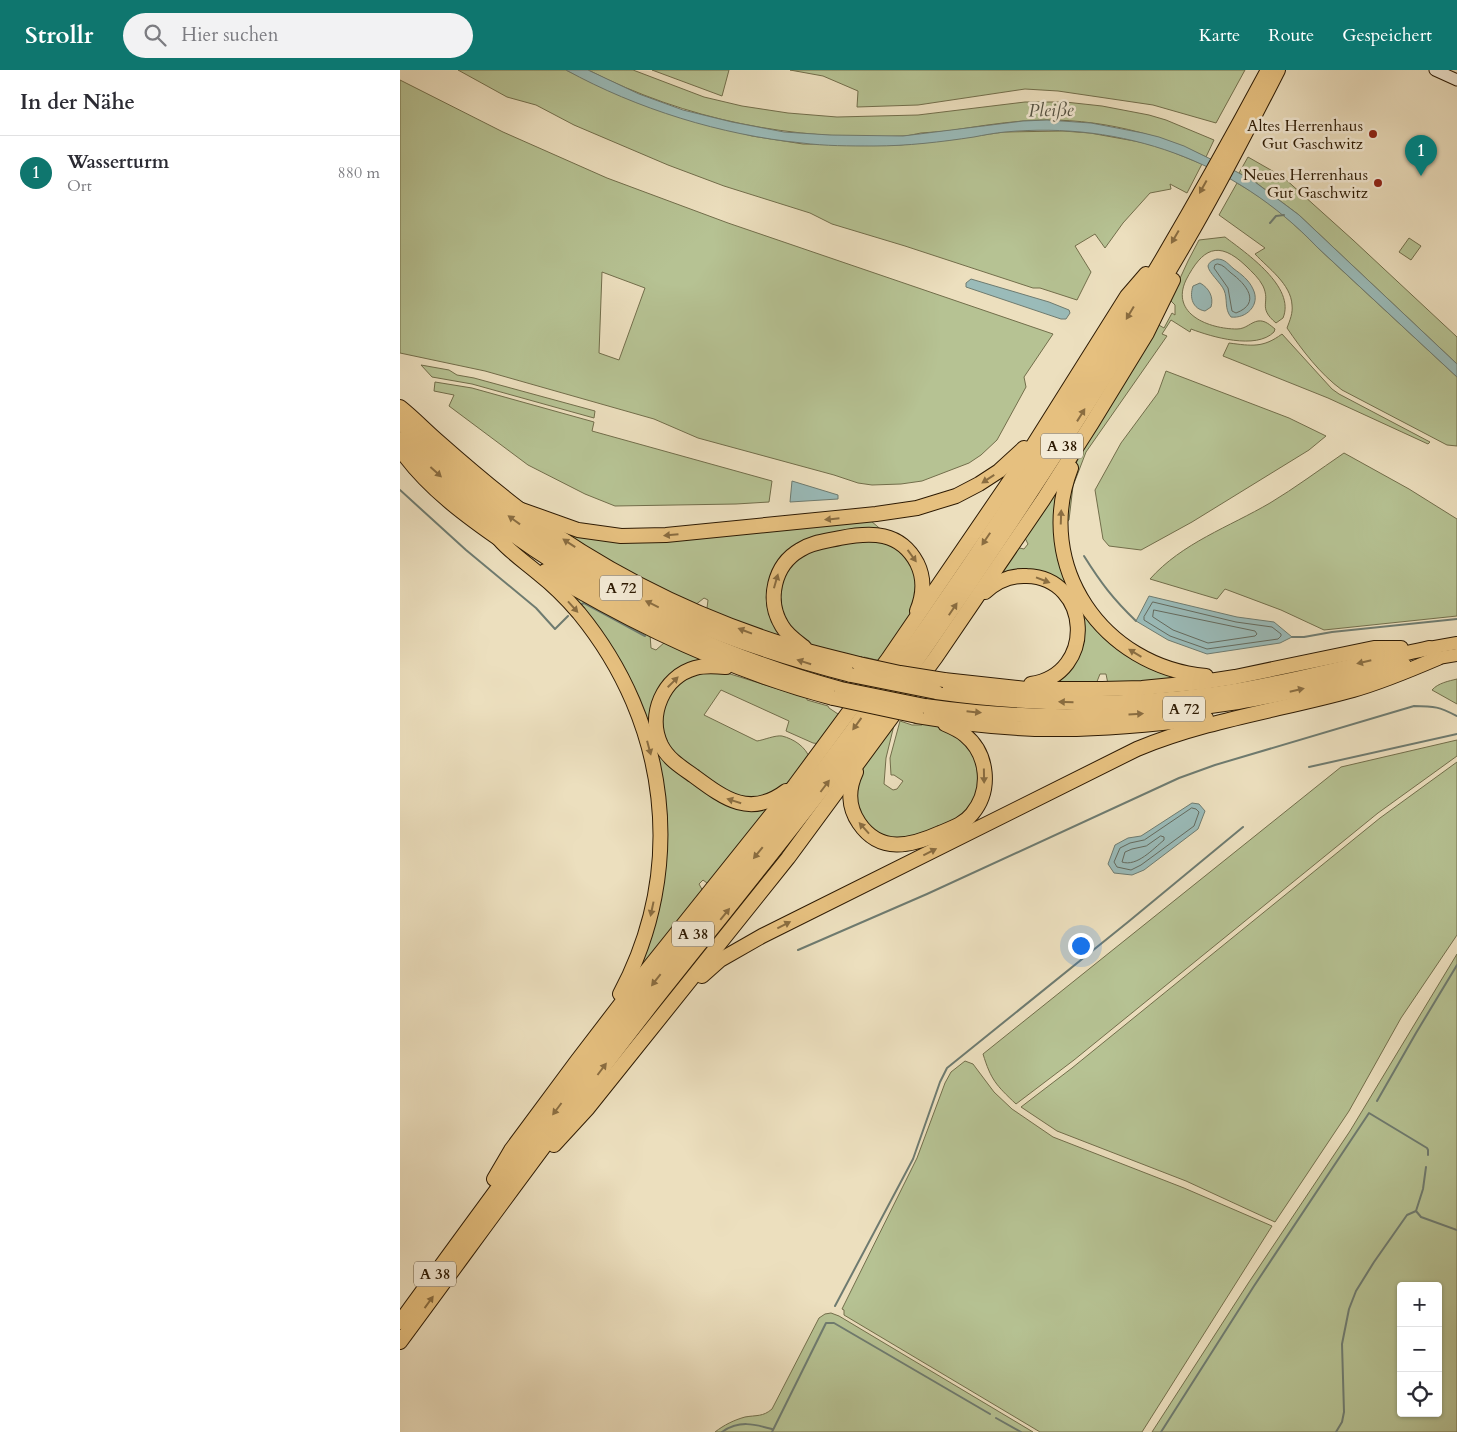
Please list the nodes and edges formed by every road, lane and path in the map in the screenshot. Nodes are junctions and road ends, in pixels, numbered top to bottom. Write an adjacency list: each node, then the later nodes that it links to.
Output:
1 (1268, 70): 5 (highway, A 38, one-way to 5)
2 (1278, 70): 5 (highway, A 38)
3 (1435, 70): 4 (main road)
4 (1457, 80)
5 (1192, 220): 6 (highway, A 38); 7 (highway, A 38, one-way to 7)
6 (1189, 237): 11 (highway); 35 (highway, A 38, one-way to 6)
7 (1164, 256): 8 (highway); 36 (highway, A 38, one-way to 36)
8 (1058, 406): 14 (highway, one-way to 14); 17 (highway)
9 (400, 407): 14 (highway)
10 (400, 422): 23 (highway, A 72, one-way to 10)
11 (1088, 430): 16 (highway); 24 (highway, one-way to 11)
12 (400, 439): 27 (highway, A 72, one-way to 27)
13 (400, 449): 15 (highway)
14 (519, 509): 19 (highway, one-way to 14)
15 (499, 539): 22 (highway); 34 (highway, one-way to 34)
16 (971, 607): 26 (highway, one-way to 26); 31 (highway)
17 (912, 626): 19 (highway, one-way to 17); 32 (highway)
18 (1457, 643): 20 (highway)
19 (808, 651): 23 (highway)
20 (1434, 653): 21 (highway); 24 (highway); 25 (highway, A 72, one-way to 25); 28 (highway, A 72, one-way to 20); 29 (highway)
21 (1457, 655)
22 (737, 668): 27 (highway); 32 (highway, one-way to 22)
23 (855, 670): 25 (highway, A 72, bridge)
24 (1266, 671): 26 (highway)
25 (940, 686): 26 (highway)
26 (1010, 688)
27 (837, 694): 28 (highway, A 72, bridge)
28 (921, 711): 30 (highway)
29 (1254, 713): 30 (highway); 33 (highway, one-way to 29)
30 (932, 719): 31 (highway, one-way to 31)
31 (871, 748): 33 (highway)
32 (795, 784): 34 (highway)
33 (652, 1026): 35 (highway)
34 (577, 1061): 36 (highway)
35 (531, 1164): 38 (highway, A 38, one-way to 35)
36 (470, 1226): 37 (highway, A 38)
37 (400, 1322)
38 (400, 1342)

